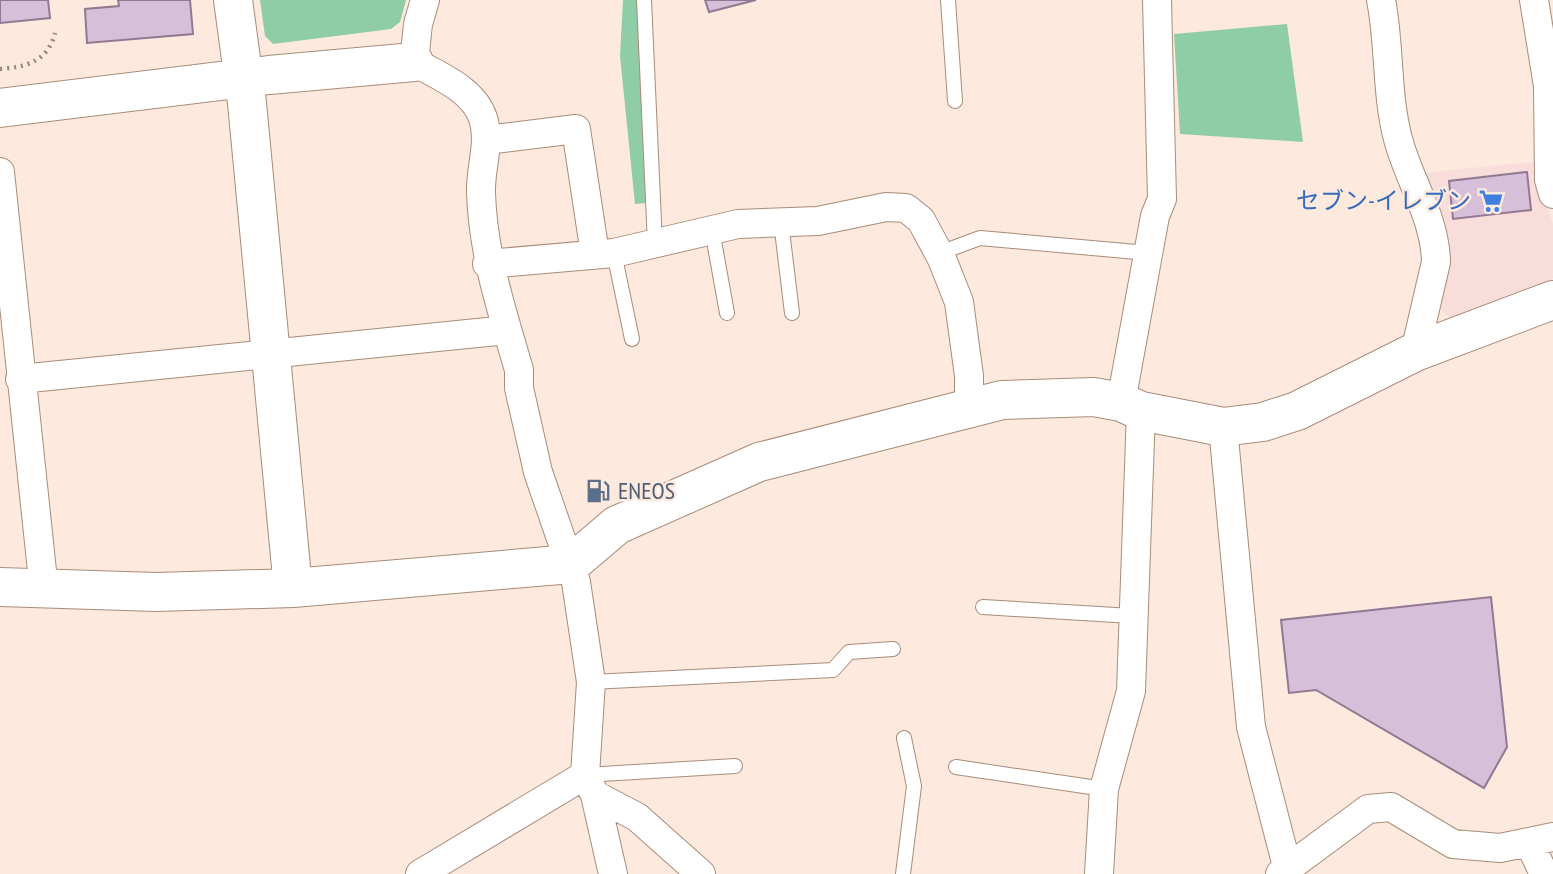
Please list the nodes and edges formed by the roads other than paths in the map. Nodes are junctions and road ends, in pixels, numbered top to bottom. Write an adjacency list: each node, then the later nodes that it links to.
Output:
1 (233, 0): 9 (street)
2 (425, 0): 8 (street)
3 (644, 0): 18 (lane)
4 (947, 0): 11 (lane)
5 (1157, 0): 20 (street)
6 (1534, 0): 10 (street)
7 (1387, 1): 28 (street)
8 (414, 62): 9 (street); 13 (street)
9 (243, 78): 12 (street); 29 (street)
10 (1550, 86): 15 (street)
11 (956, 101)
12 (0, 108)
13 (486, 140): 21 (street); 22 (street)
14 (0, 172): 30 (street)
15 (1553, 194)
16 (781, 222): 17 (street); 25 (lane); 32 (street)
17 (712, 230): 18 (street); 24 (lane)
18 (655, 244): 21 (street)
19 (953, 248): 20 (lane)
20 (1148, 253): 31 (street)
21 (605, 254): 22 (street); 27 (lane)
22 (487, 264): 26 (street)
23 (1553, 300): 28 (street)
24 (727, 313)
25 (792, 313)
26 (507, 330): 29 (street); 34 (street)
27 (632, 340)
28 (1415, 352): 33 (street)
29 (271, 353): 30 (street); 36 (street)
30 (20, 379): 37 (street)
31 (1131, 407): 32 (street); 33 (street); 39 (street)
32 (969, 409): 34 (street)
33 (1223, 427): 48 (street)
34 (571, 565): 36 (street); 41 (street)
35 (0, 587): 37 (street)
36 (293, 588): 37 (street)
37 (44, 590)
38 (983, 607): 39 (lane)
39 (1132, 616): 46 (street)
40 (893, 649): 41 (lane)
41 (591, 682): 45 (street)
42 (904, 738): 52 (lane)
43 (735, 766): 45 (lane)
44 (956, 767): 46 (lane)
45 (590, 785): 49 (street); 50 (street); 51 (street)
46 (1104, 789): 53 (street)
47 (1541, 839): 48 (street); 54 (street)
48 (1286, 872)
49 (420, 874)
50 (613, 874)
51 (701, 874)
52 (903, 874)
53 (1098, 874)
54 (1544, 874)

